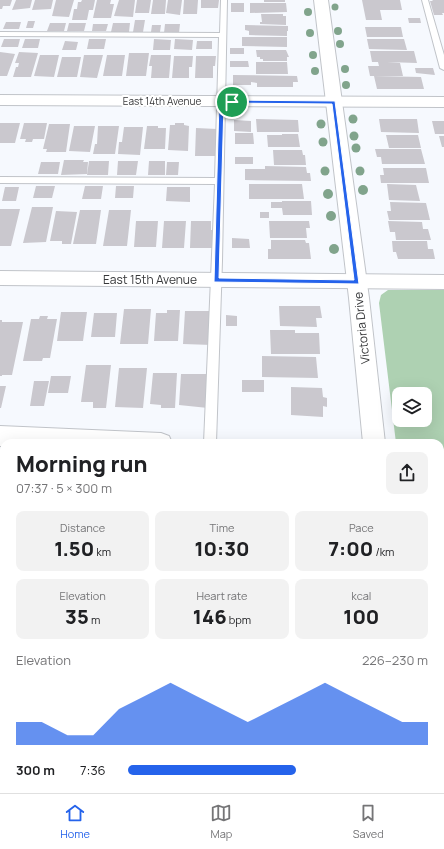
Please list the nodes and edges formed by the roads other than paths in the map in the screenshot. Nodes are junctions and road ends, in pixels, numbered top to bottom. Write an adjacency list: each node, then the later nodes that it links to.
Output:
1 (224, 0): 5 (lane)
2 (321, 0): 10 (street, Victoria Drive)
3 (425, 0): 6 (lane)
4 (0, 34): 5 (lane)
5 (223, 35): 9 (lane)
6 (440, 39): 7 (lane)
7 (444, 68)
8 (0, 100): 9 (street, East 14th Avenue)
9 (221, 102): 10 (street, East 14th Avenue); 13 (lane)
10 (334, 102): 11 (street, East 14th Avenue); 16 (street, Victoria Drive)
11 (444, 102)
12 (0, 180): 13 (lane)
13 (219, 181): 15 (lane)
14 (0, 278): 15 (street, East 15th Avenue)
15 (216, 280): 16 (street, East 15th Avenue); 20 (lane)
16 (357, 282): 17 (street, East 15th Avenue); 21 (street, Victoria Drive)
17 (444, 282)
18 (0, 436): 19 (street)
19 (69, 439)
20 (210, 439)
21 (374, 439)

